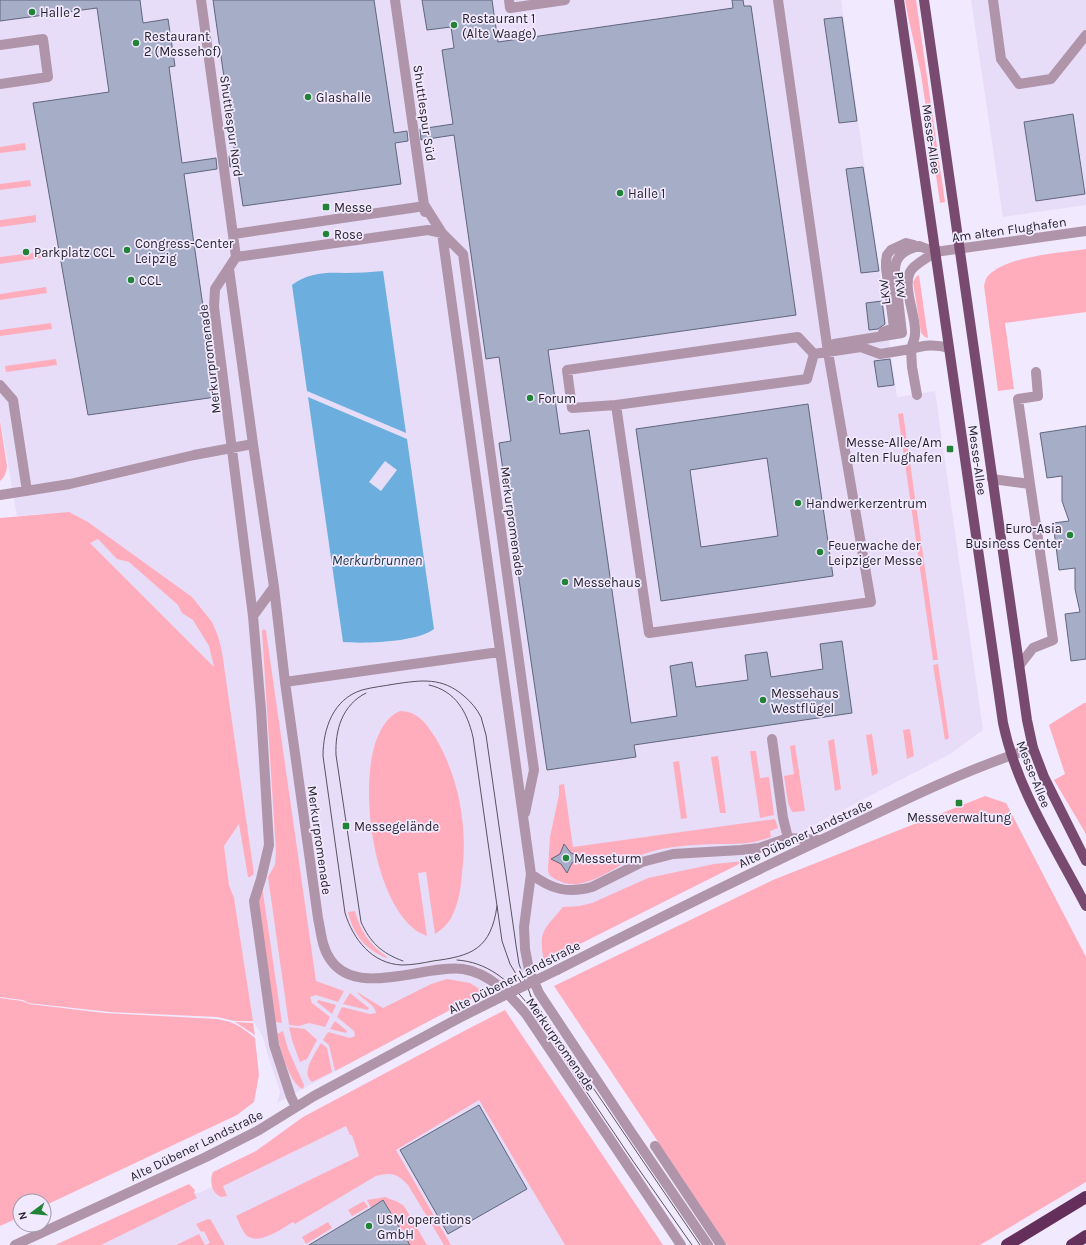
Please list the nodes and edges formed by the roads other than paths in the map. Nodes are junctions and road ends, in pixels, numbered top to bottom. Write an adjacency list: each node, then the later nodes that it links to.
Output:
1 (201, 0): 16 (street, Shuttlespur Nord)
2 (395, 0): 12 (street, Shuttlespur Süd)
3 (509, 0): 4 (street)
4 (565, 0)
5 (778, 0): 22 (street)
6 (899, 0): 18 (main road, Messe-Allee)
7 (924, 0): 17 (main road, Messe-Allee)
8 (993, 0): 9 (street)
9 (1086, 35)
10 (0, 45): 11 (street)
11 (0, 84)
12 (425, 206): 13 (street, Shuttlespur Süd); 15 (street); 16 (street); 19 (street)
13 (428, 230): 15 (street); 20 (street)
14 (1086, 231): 17 (street, Am alten Flughafen)
15 (442, 233): 19 (street); 38 (street, Merkurpromenade)
16 (234, 234): 20 (street, Shuttlespur Nord)
17 (959, 249): 18 (street, Am alten Flughafen); 32 (main road, Messe-Allee)
18 (935, 252): 22 (street, LKW); 23 (main road, Messe-Allee); 24 (street)
19 (463, 254): 44 (street, Merkurpromenade)
20 (236, 257): 21 (street, Merkurpromenade)
21 (229, 269): 30 (street, Merkurpromenade); 31 (street, Merkurpromenade)
22 (828, 348): 24 (street); 25 (street); 29 (street)
23 (949, 348): 24 (street); 43 (main road, Messe-Allee)
24 (911, 349): 28 (street)
25 (814, 354): 29 (street); 29 (street)
26 (1036, 372): 33 (street)
27 (0, 385): 34 (street)
28 (917, 395)
29 (616, 405)
30 (253, 444): 31 (street); 36 (street, Merkurpromenade)
31 (233, 447): 34 (street); 37 (street, Merkurpromenade)
32 (992, 479): 33 (street); 39 (main road, Messe-Allee)
33 (1030, 484): 39 (street)
34 (27, 491): 35 (street)
35 (0, 496)
36 (274, 587): 37 (street); 40 (street, Merkurpromenade)
37 (253, 616): 50 (street, Merkurpromenade)
38 (499, 652): 40 (street); 44 (street, Merkurpromenade)
39 (1018, 666): 42 (main road, Messe-Allee)
40 (285, 682): 55 (street, Merkurpromenade)
41 (772, 739): 45 (street)
42 (1033, 748): 43 (street, Alte Dübener Landstraße); 47 (main road, Messe-Allee)
43 (1010, 756): 46 (street, Alte Dübener Landstraße); 49 (main road, Messe-Allee)
44 (524, 820): 48 (street, Merkurpromenade)
45 (788, 838): 46 (street); 48 (street)
46 (819, 840): 50 (street, Alte Dübener Landstraße, bridge)
47 (1086, 861)
48 (531, 874): 56 (street, Merkurpromenade)
49 (1086, 906)
50 (296, 1107): 54 (street, Alte Dübener Landstraße)
51 (655, 1146): 57 (street)
52 (1086, 1197): 58 (highway)
53 (1086, 1236): 59 (highway)
54 (15, 1245)
55 (681, 1245)
56 (708, 1245)
57 (721, 1245)
58 (1007, 1245)
59 (1072, 1245)

